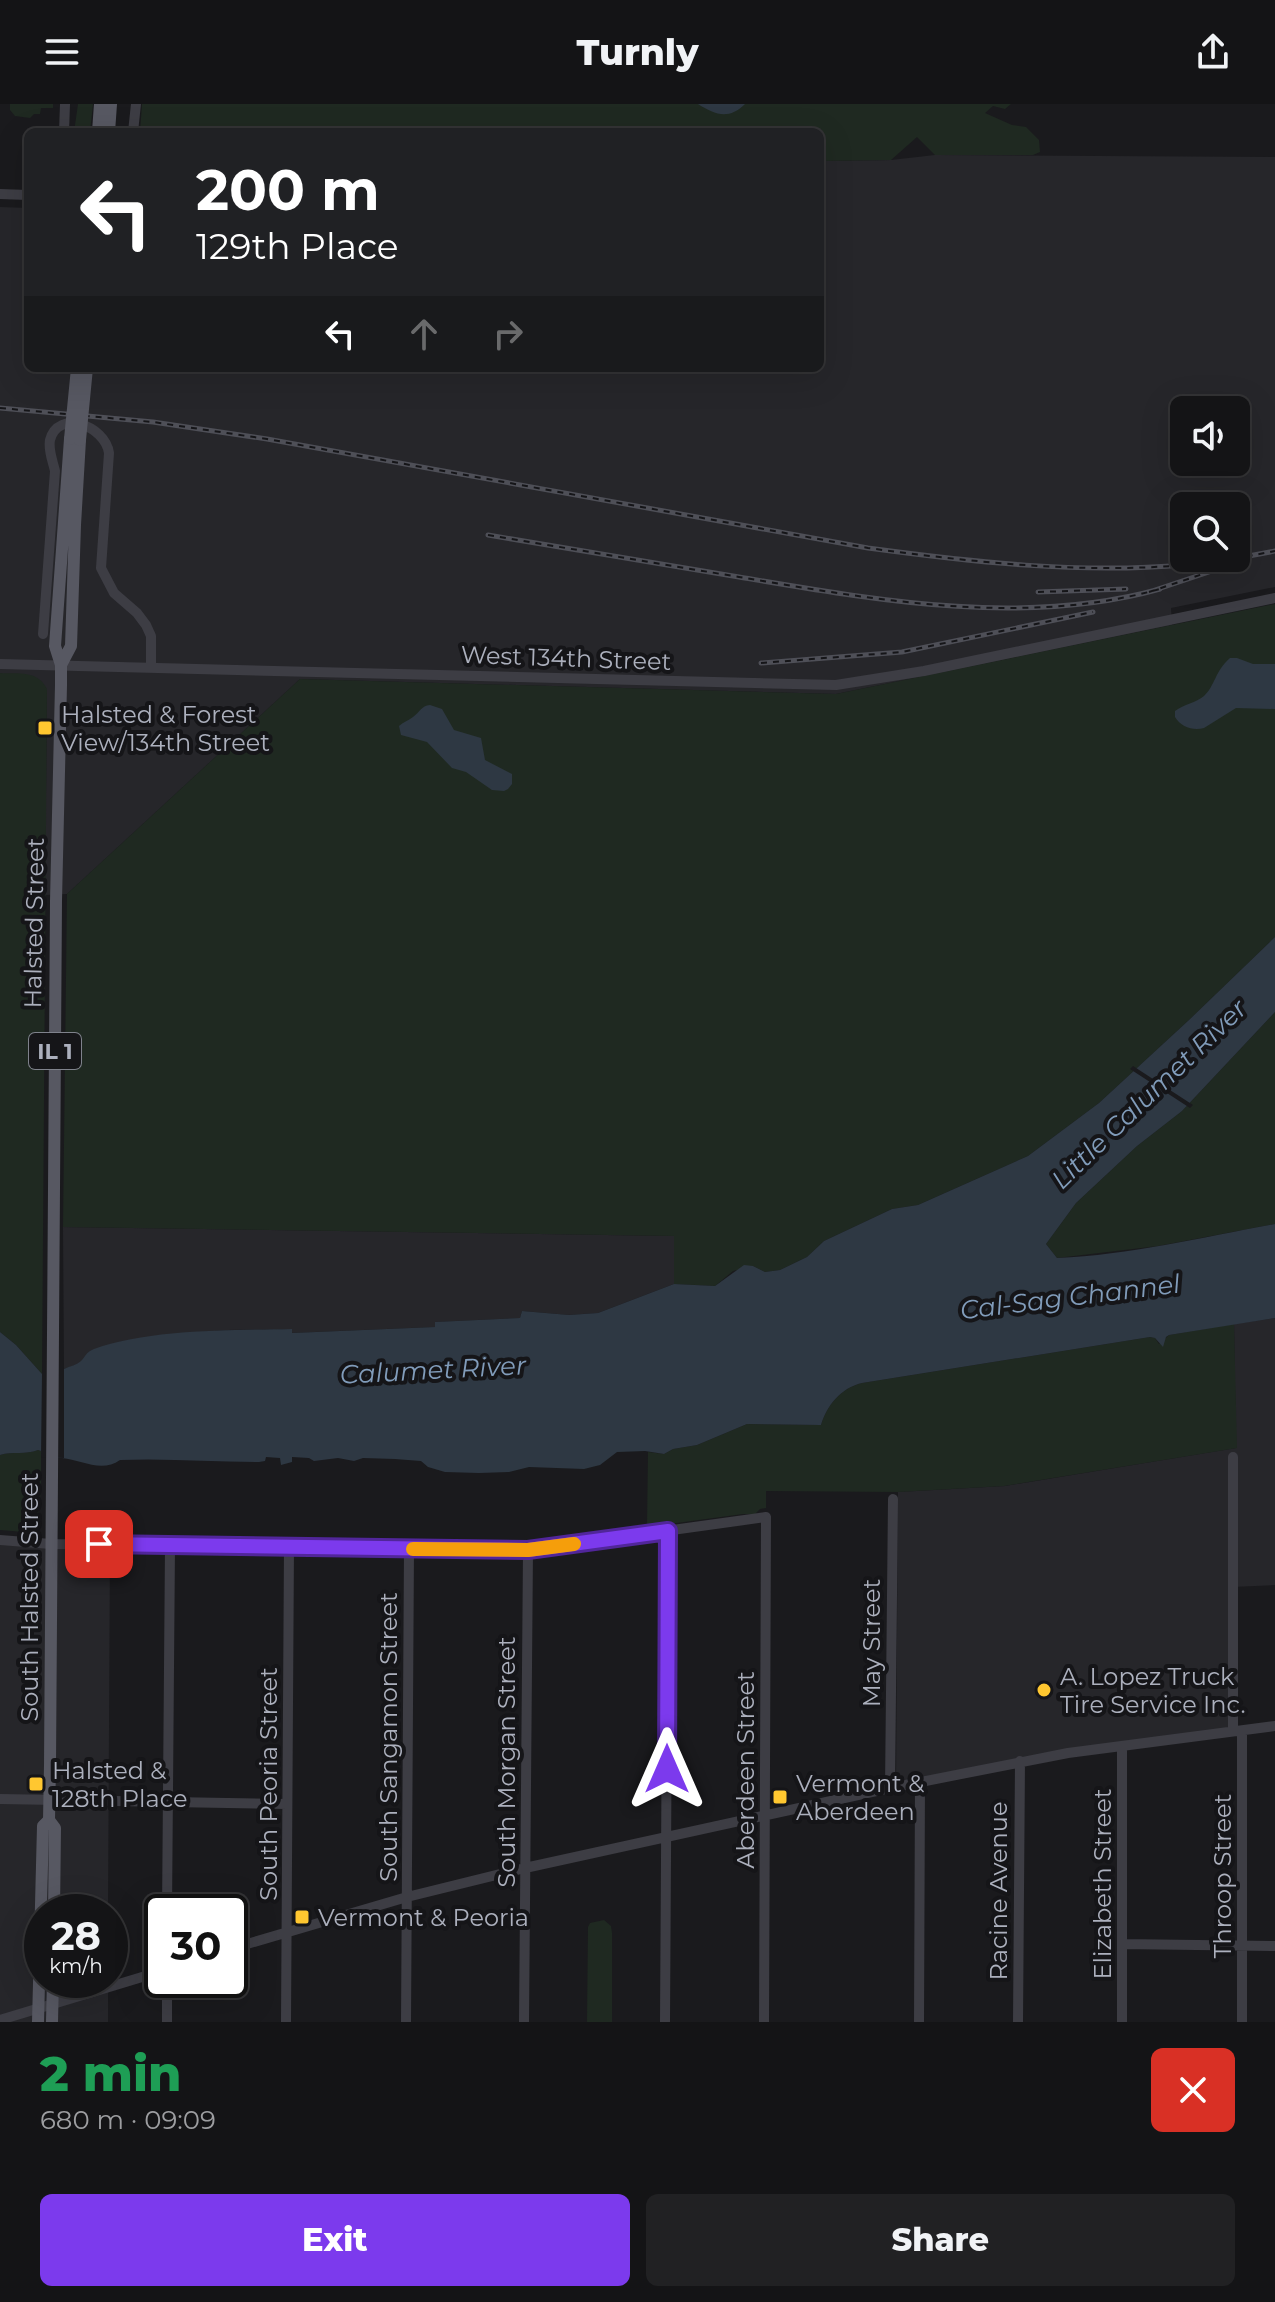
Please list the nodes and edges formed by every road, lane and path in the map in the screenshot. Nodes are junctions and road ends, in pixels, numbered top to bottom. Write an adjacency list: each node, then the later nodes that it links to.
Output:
1 (65, 104): 5 (street)
2 (100, 104): 6 (main road)
3 (111, 104): 7 (main road)
4 (136, 104): 8 (street)
5 (64, 128)
6 (98, 128)
7 (109, 128)
8 (133, 128)
9 (0, 194): 10 (street)
10 (24, 195)
11 (77, 372): 13 (main road, Halsted Street / IL 1, bridge)
12 (86, 372): 13 (main road, Halsted Street / IL 1, bridge)
13 (75, 439): 17 (main road, Halsted Street / IL 1)
14 (1275, 598): 18 (street, West 134th Street)
15 (43, 634): 18 (street)
16 (0, 664): 17 (street, West 134th Street)
17 (61, 665): 18 (street, West 134th Street); 19 (main road, Halsted Street / IL 1)
18 (151, 667)
19 (53, 1374): 24 (main road, South Halsted Street / IL 1)
20 (1233, 1457): 30 (street, Throop Street)
21 (893, 1499): 34 (street, May Street)
22 (668, 1531): 28 (street); 39 (street, Aberdeen Street); 41 (street)
23 (0, 1540): 24 (street)
24 (51, 1544): 25 (street); 36 (main road, South Halsted Street / IL 1)
25 (170, 1545): 26 (street); 37 (street)
26 (289, 1546): 27 (street); 38 (street, South Peoria Street)
27 (409, 1549): 28 (street); 45 (street, South Sangamon Street)
28 (528, 1550): 42 (street, South Morgan Street)
29 (1275, 1726): 30 (street)
30 (1237, 1731): 31 (street); 49 (street, Throop Street)
31 (1122, 1746): 32 (street); 48 (street, Elizabeth Street)
32 (1020, 1761): 33 (street); 65 (street, Racine Avenue)
33 (920, 1781): 34 (street); 64 (street)
34 (890, 1788): 39 (street)
35 (0, 1799): 36 (street)
36 (49, 1800): 37 (street); 40 (main road, South Halsted Street / IL 1)
37 (168, 1802): 38 (street); 44 (street)
38 (287, 1804): 46 (street, South Peoria Street)
39 (764, 1816): 41 (street); 63 (street, Aberdeen Street)
40 (49, 1820): 43 (main road, South Halsted Street); 55 (main road, South Halsted Street / IL 1)
41 (666, 1836): 42 (street); 62 (street)
42 (525, 1868): 45 (street); 61 (street, South Morgan Street)
43 (54, 1894)
44 (167, 1894)
45 (407, 1897): 46 (street); 60 (street, South Sangamon Street)
46 (286, 1932): 47 (street); 59 (street, South Peoria Street)
47 (248, 1944)
48 (1122, 1944): 49 (street); 66 (street, Elizabeth Street)
49 (1241, 1946): 50 (street); 67 (street, Throop Street)
50 (1275, 1946)
51 (144, 1976): 54 (street)
52 (52, 1998): 54 (main road)
53 (167, 1998): 58 (street)
54 (52, 2004): 55 (street); 57 (main road)
55 (38, 2015): 56 (street)
56 (0, 2020)
57 (52, 2022)
58 (167, 2022)
59 (286, 2022)
60 (406, 2022)
61 (524, 2022)
62 (665, 2022)
63 (764, 2022)
64 (919, 2022)
65 (1018, 2022)
66 (1122, 2022)
67 (1242, 2022)

